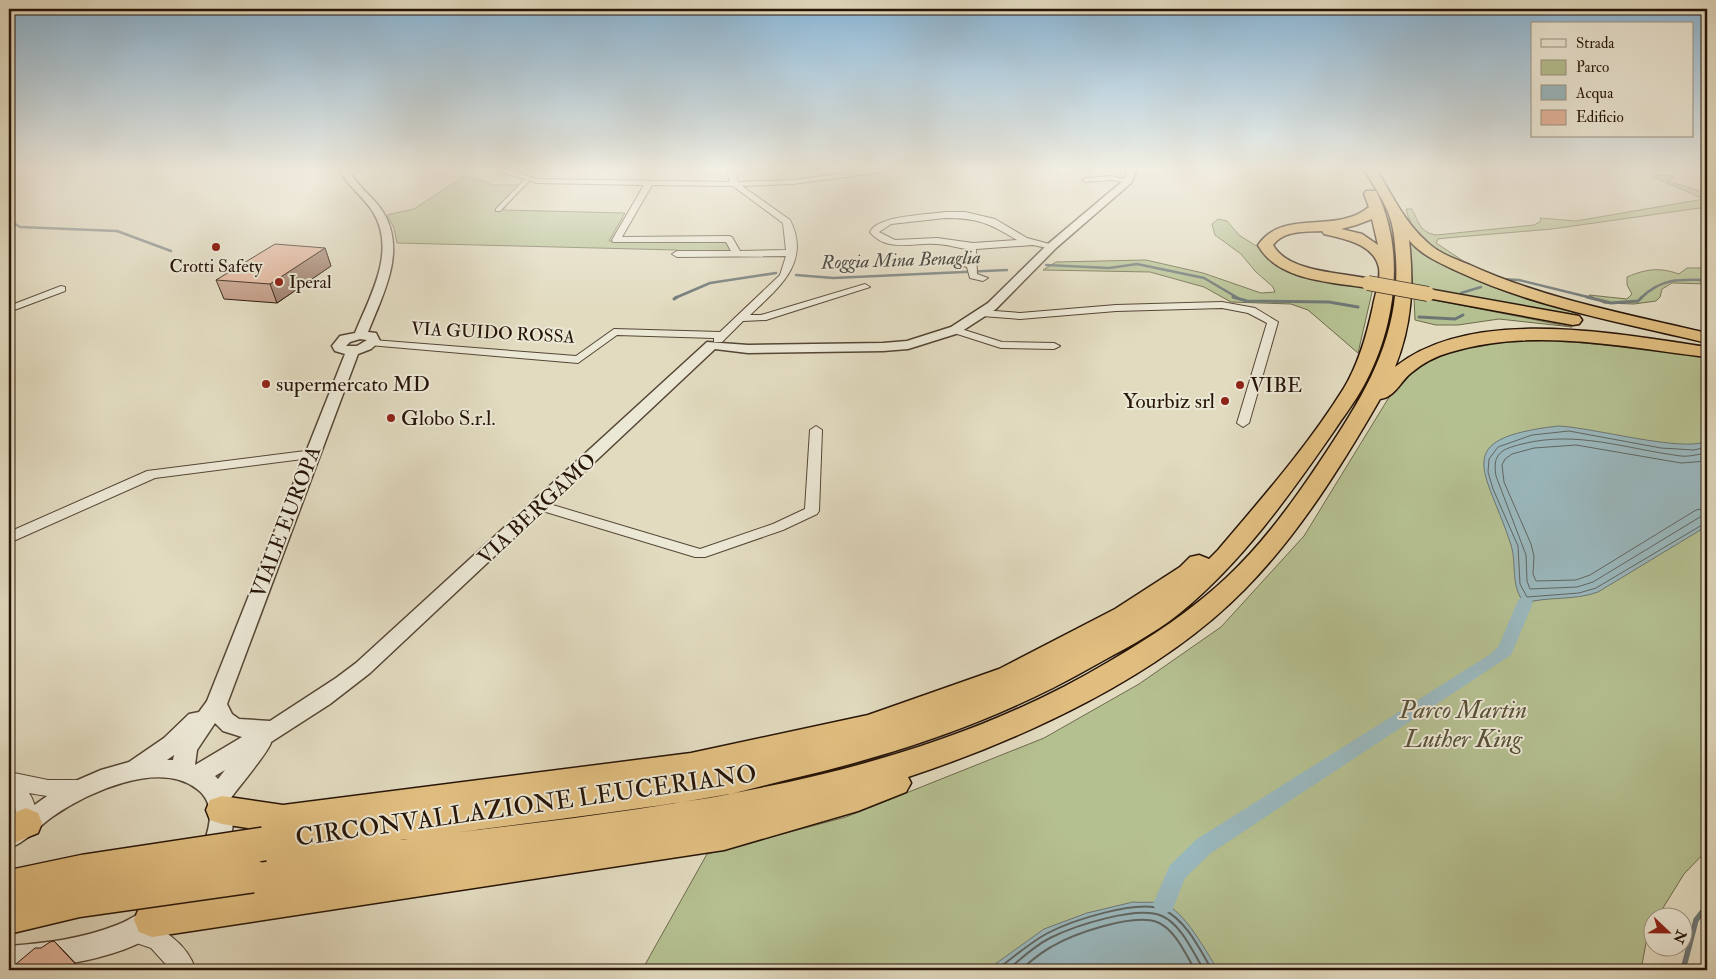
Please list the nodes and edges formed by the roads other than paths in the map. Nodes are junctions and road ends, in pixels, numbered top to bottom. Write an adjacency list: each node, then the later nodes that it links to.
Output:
1 (380, 216): 27 (street, VIALE EUROPA)
2 (630, 216): 16 (street)
3 (778, 216): 14 (street)
4 (940, 216): 12 (street)
5 (968, 216): 11 (street)
6 (1087, 216): 13 (street)
7 (1368, 216): 10 (highway)
8 (1379, 216): 17 (highway, CIRCONVALLAZIONE LEUCERIANO)
9 (1397, 217): 25 (highway); 32 (highway)
10 (1309, 228): 17 (highway); 29 (highway, bridge)
11 (1032, 242): 12 (street); 13 (street)
12 (972, 246): 18 (street)
13 (1052, 246): 22 (street)
14 (789, 253): 16 (street); 23 (street, VIA BERGAMO)
15 (677, 254): 16 (street)
16 (737, 254)
17 (1387, 268): 37 (highway, CIRCONVALLAZIONE LEUCERIANO)
18 (983, 278)
19 (865, 287): 23 (street)
20 (60, 289): 21 (street)
21 (9, 309)
22 (982, 313): 24 (street); 33 (street)
23 (741, 318): 26 (street, VIA BERGAMO)
24 (955, 330): 26 (street); 30 (street)
25 (1707, 338)
26 (718, 340): 28 (street, VIA GUIDO ROSSA); 36 (street, VIA BERGAMO)
27 (357, 343): 28 (street); 35 (street, VIALE EUROPA)
28 (373, 343)
29 (1707, 344)
30 (1054, 346)
31 (1707, 352): 32 (highway)
32 (1373, 396): 40 (highway, CIRCONVALLAZIONE LEUCERIANO)
33 (1243, 423)
34 (816, 430): 36 (street)
35 (313, 454): 38 (street); 39 (street, VIALE EUROPA)
36 (540, 506): 41 (street, VIA BERGAMO)
37 (1249, 529): 46 (highway); 48 (highway, CIRCONVALLAZIONE LEUCERIANO, bridge)
38 (9, 538)
39 (218, 699): 41 (street); 42 (street, VIALE EUROPA); 43 (street, VIALE EUROPA)
40 (1055, 706): 49 (highway, CIRCONVALLAZIONE LEUCERIANO, bridge); 50 (highway)
41 (275, 730): 43 (street, VIA BERGAMO); 46 (street, VIA BERGAMO)
42 (132, 772): 43 (street); 45 (street)
43 (189, 773): 46 (street)
44 (9, 781): 45 (street); 47 (street)
45 (85, 788): 47 (street)
46 (220, 804): 50 (street)
47 (14, 830)
48 (9, 887)
49 (9, 917)
50 (143, 925): 51 (street); 54 (street)
51 (68, 951): 52 (street); 53 (street)
52 (9, 959)
53 (40, 970)
54 (185, 970)

